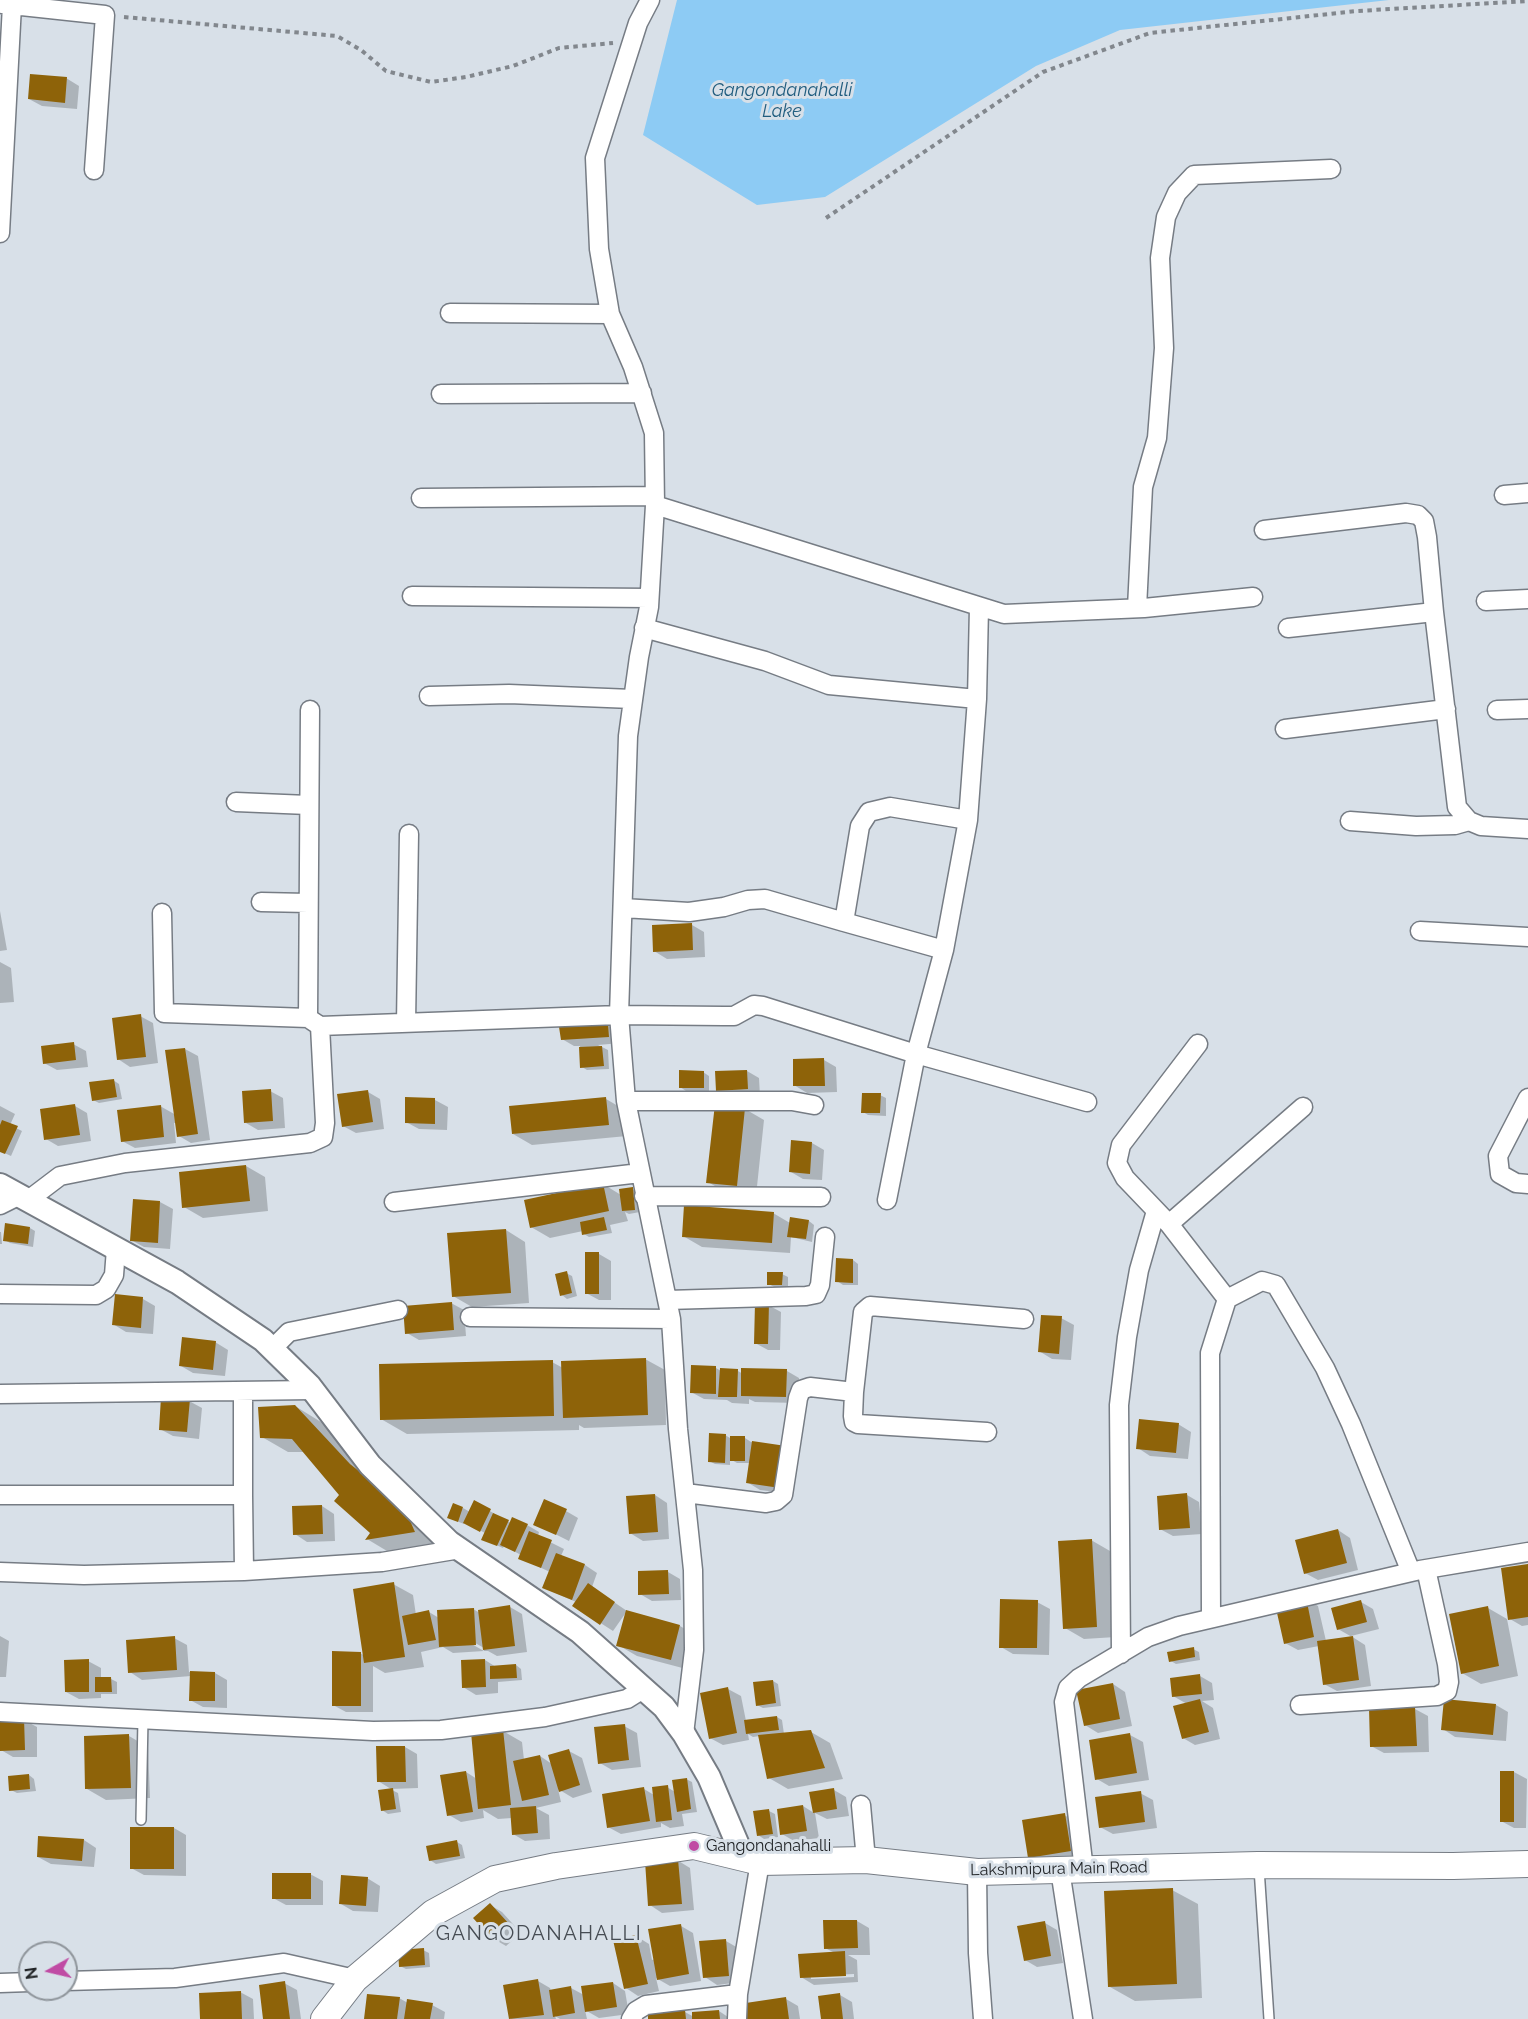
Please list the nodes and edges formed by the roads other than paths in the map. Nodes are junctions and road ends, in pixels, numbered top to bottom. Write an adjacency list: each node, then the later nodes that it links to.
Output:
1 (650, 0): 7 (street)
2 (6, 4): 4 (street); 5 (street)
3 (1331, 169): 21 (street)
4 (94, 170)
5 (0, 233)
6 (450, 314): 7 (street)
7 (610, 314): 8 (street)
8 (642, 393): 9 (street); 13 (street)
9 (441, 394)
10 (1528, 493): 11 (street)
11 (1504, 495)
12 (421, 498): 13 (street)
13 (655, 501): 17 (street); 20 (street)
14 (1264, 530): 22 (street)
15 (412, 596): 17 (street)
16 (1253, 597): 21 (street)
17 (649, 598): 23 (street)
18 (1528, 599): 19 (street)
19 (1486, 601)
20 (979, 607): 21 (street); 27 (street)
21 (1137, 608)
22 (1434, 612): 24 (street); 28 (street)
23 (644, 628): 26 (street); 27 (street)
24 (1288, 628)
25 (429, 696): 26 (street)
26 (632, 699): 42 (street)
27 (977, 699): 35 (street)
28 (1446, 709): 32 (street); 37 (street)
29 (1528, 709): 31 (street)
30 (310, 710): 34 (street)
31 (1497, 710)
32 (1286, 729)
33 (236, 802): 34 (street)
34 (308, 805): 41 (street)
35 (968, 820): 44 (street); 47 (street)
36 (1350, 821): 37 (street)
37 (1469, 821): 38 (street)
38 (1528, 830)
39 (409, 834): 50 (street)
40 (261, 903): 41 (street)
41 (308, 903): 49 (street)
42 (622, 908): 44 (street); 48 (street)
43 (162, 913): 49 (street)
44 (844, 922): 47 (street)
45 (1420, 931): 46 (street)
46 (1528, 937)
47 (944, 950): 52 (street)
48 (619, 1015): 50 (street); 52 (street); 54 (street)
49 (314, 1022): 50 (street); 61 (street)
50 (406, 1023)
51 (1198, 1044): 65 (street)
52 (916, 1054): 55 (street); 63 (street)
53 (1528, 1098): 59 (street)
54 (626, 1101): 56 (street); 58 (street)
55 (1087, 1102)
56 (814, 1105)
57 (1303, 1107): 66 (street)
58 (640, 1173): 60 (street); 64 (street)
59 (1528, 1184)
60 (644, 1196): 62 (street); 71 (street)
61 (11, 1197): 68 (street)
62 (820, 1197)
63 (887, 1200)
64 (394, 1202)
65 (1156, 1211): 66 (street); 91 (street)
66 (1169, 1224): 70 (street)
67 (825, 1237): 71 (street)
68 (116, 1250): 69 (street); 76 (street)
69 (0, 1294)
70 (1227, 1299): 87 (street); 90 (street)
71 (667, 1300): 74 (street)
72 (398, 1310): 76 (street)
73 (471, 1317): 74 (street)
74 (671, 1319): 82 (street)
75 (1024, 1319): 79 (street)
76 (272, 1349): 77 (street)
77 (313, 1390): 78 (street); 85 (street)
78 (243, 1391): 80 (street); 84 (street)
79 (854, 1392): 81 (street); 82 (street)
80 (0, 1394)
81 (987, 1432)
82 (685, 1493): 96 (street)
83 (0, 1495): 84 (street)
84 (243, 1495): 88 (street)
85 (460, 1549): 88 (street); 92 (street)
86 (1528, 1552): 87 (street)
87 (1418, 1570): 90 (street); 93 (street)
88 (244, 1571): 89 (street)
89 (0, 1572)
90 (1211, 1618): 91 (street)
91 (1121, 1654): 103 (street)
92 (643, 1689): 95 (street); 96 (street)
93 (1300, 1705)
94 (0, 1712): 95 (street)
95 (143, 1719): 98 (lane)
96 (684, 1734): 99 (street)
97 (861, 1805): 100 (street)
98 (141, 1820)
99 (751, 1859): 100 (main road, Lakshmipura Main Road); 105 (main road, Lakshmipura Main Road); 109 (street)
100 (866, 1860): 104 (main road, Lakshmipura Main Road)
101 (1528, 1864): 102 (main road, Lakshmipura Main Road)
102 (1258, 1865): 103 (main road, Lakshmipura Main Road); 115 (lane)
103 (1072, 1870): 104 (main road, Lakshmipura Main Road); 114 (street)
104 (977, 1872): 113 (street)
105 (355, 1979): 106 (street); 110 (main road, Lakshmipura Main Road)
106 (78, 1981)
107 (18, 1982): 108 (street)
108 (0, 1983)
109 (738, 1994): 111 (street); 112 (street)
110 (333, 2013)
111 (632, 2019)
112 (737, 2019)
113 (983, 2019)
114 (1083, 2019)
115 (1269, 2019)

